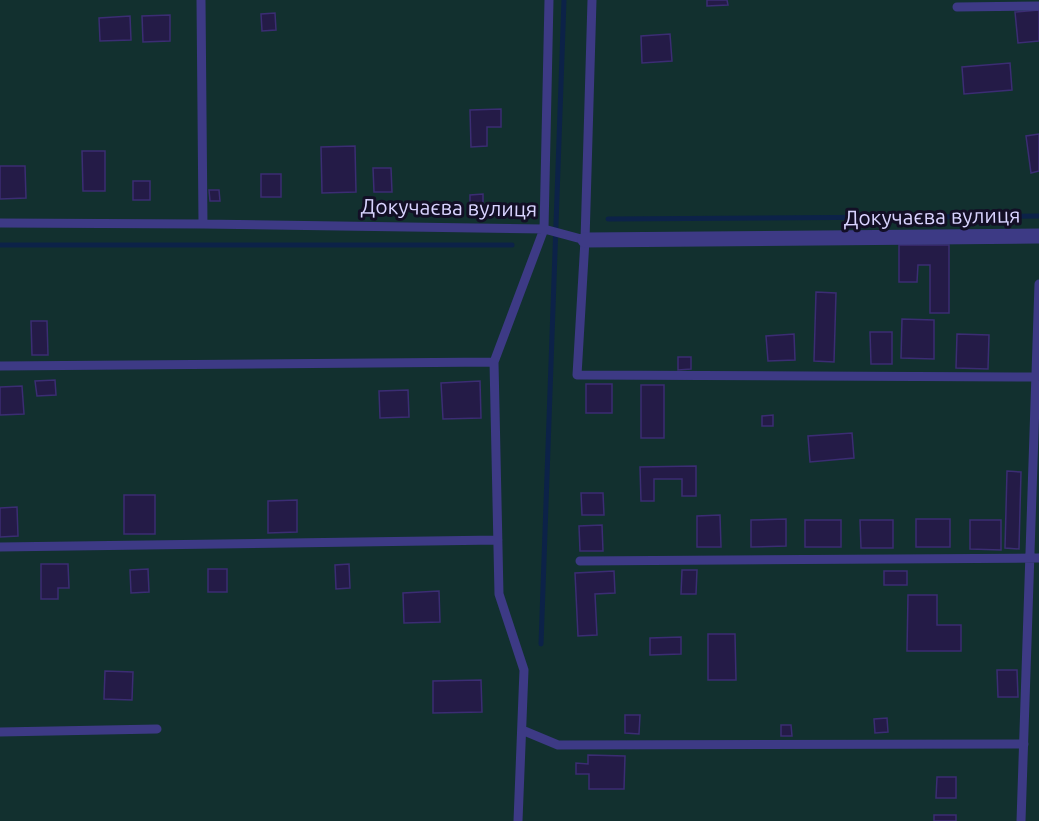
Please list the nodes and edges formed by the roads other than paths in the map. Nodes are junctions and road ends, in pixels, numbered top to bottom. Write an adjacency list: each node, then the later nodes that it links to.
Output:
1 (201, 0): 7 (lane)
2 (549, 0): 8 (lane)
3 (592, 0): 10 (lane)
4 (1039, 6): 5 (lane)
5 (957, 7)
6 (0, 223): 7 (lane, Докучаєва вулиця)
7 (203, 224): 8 (lane, Докучаєва вулиця)
8 (544, 229): 10 (lane, Докучаєва вулиця); 12 (lane)
9 (1039, 236): 10 (street, Докучаєва вулиця)
10 (585, 240): 14 (lane)
11 (1039, 284): 14 (lane)
12 (494, 362): 13 (lane); 15 (lane)
13 (0, 366)
14 (1036, 377): 17 (lane)
15 (498, 540): 16 (lane); 20 (lane)
16 (0, 547)
17 (1034, 558): 18 (lane); 22 (lane)
18 (580, 561)
19 (157, 729): 21 (lane)
20 (522, 730): 22 (lane); 23 (lane)
21 (0, 732)
22 (1024, 744): 24 (lane)
23 (518, 821)
24 (1021, 821)

